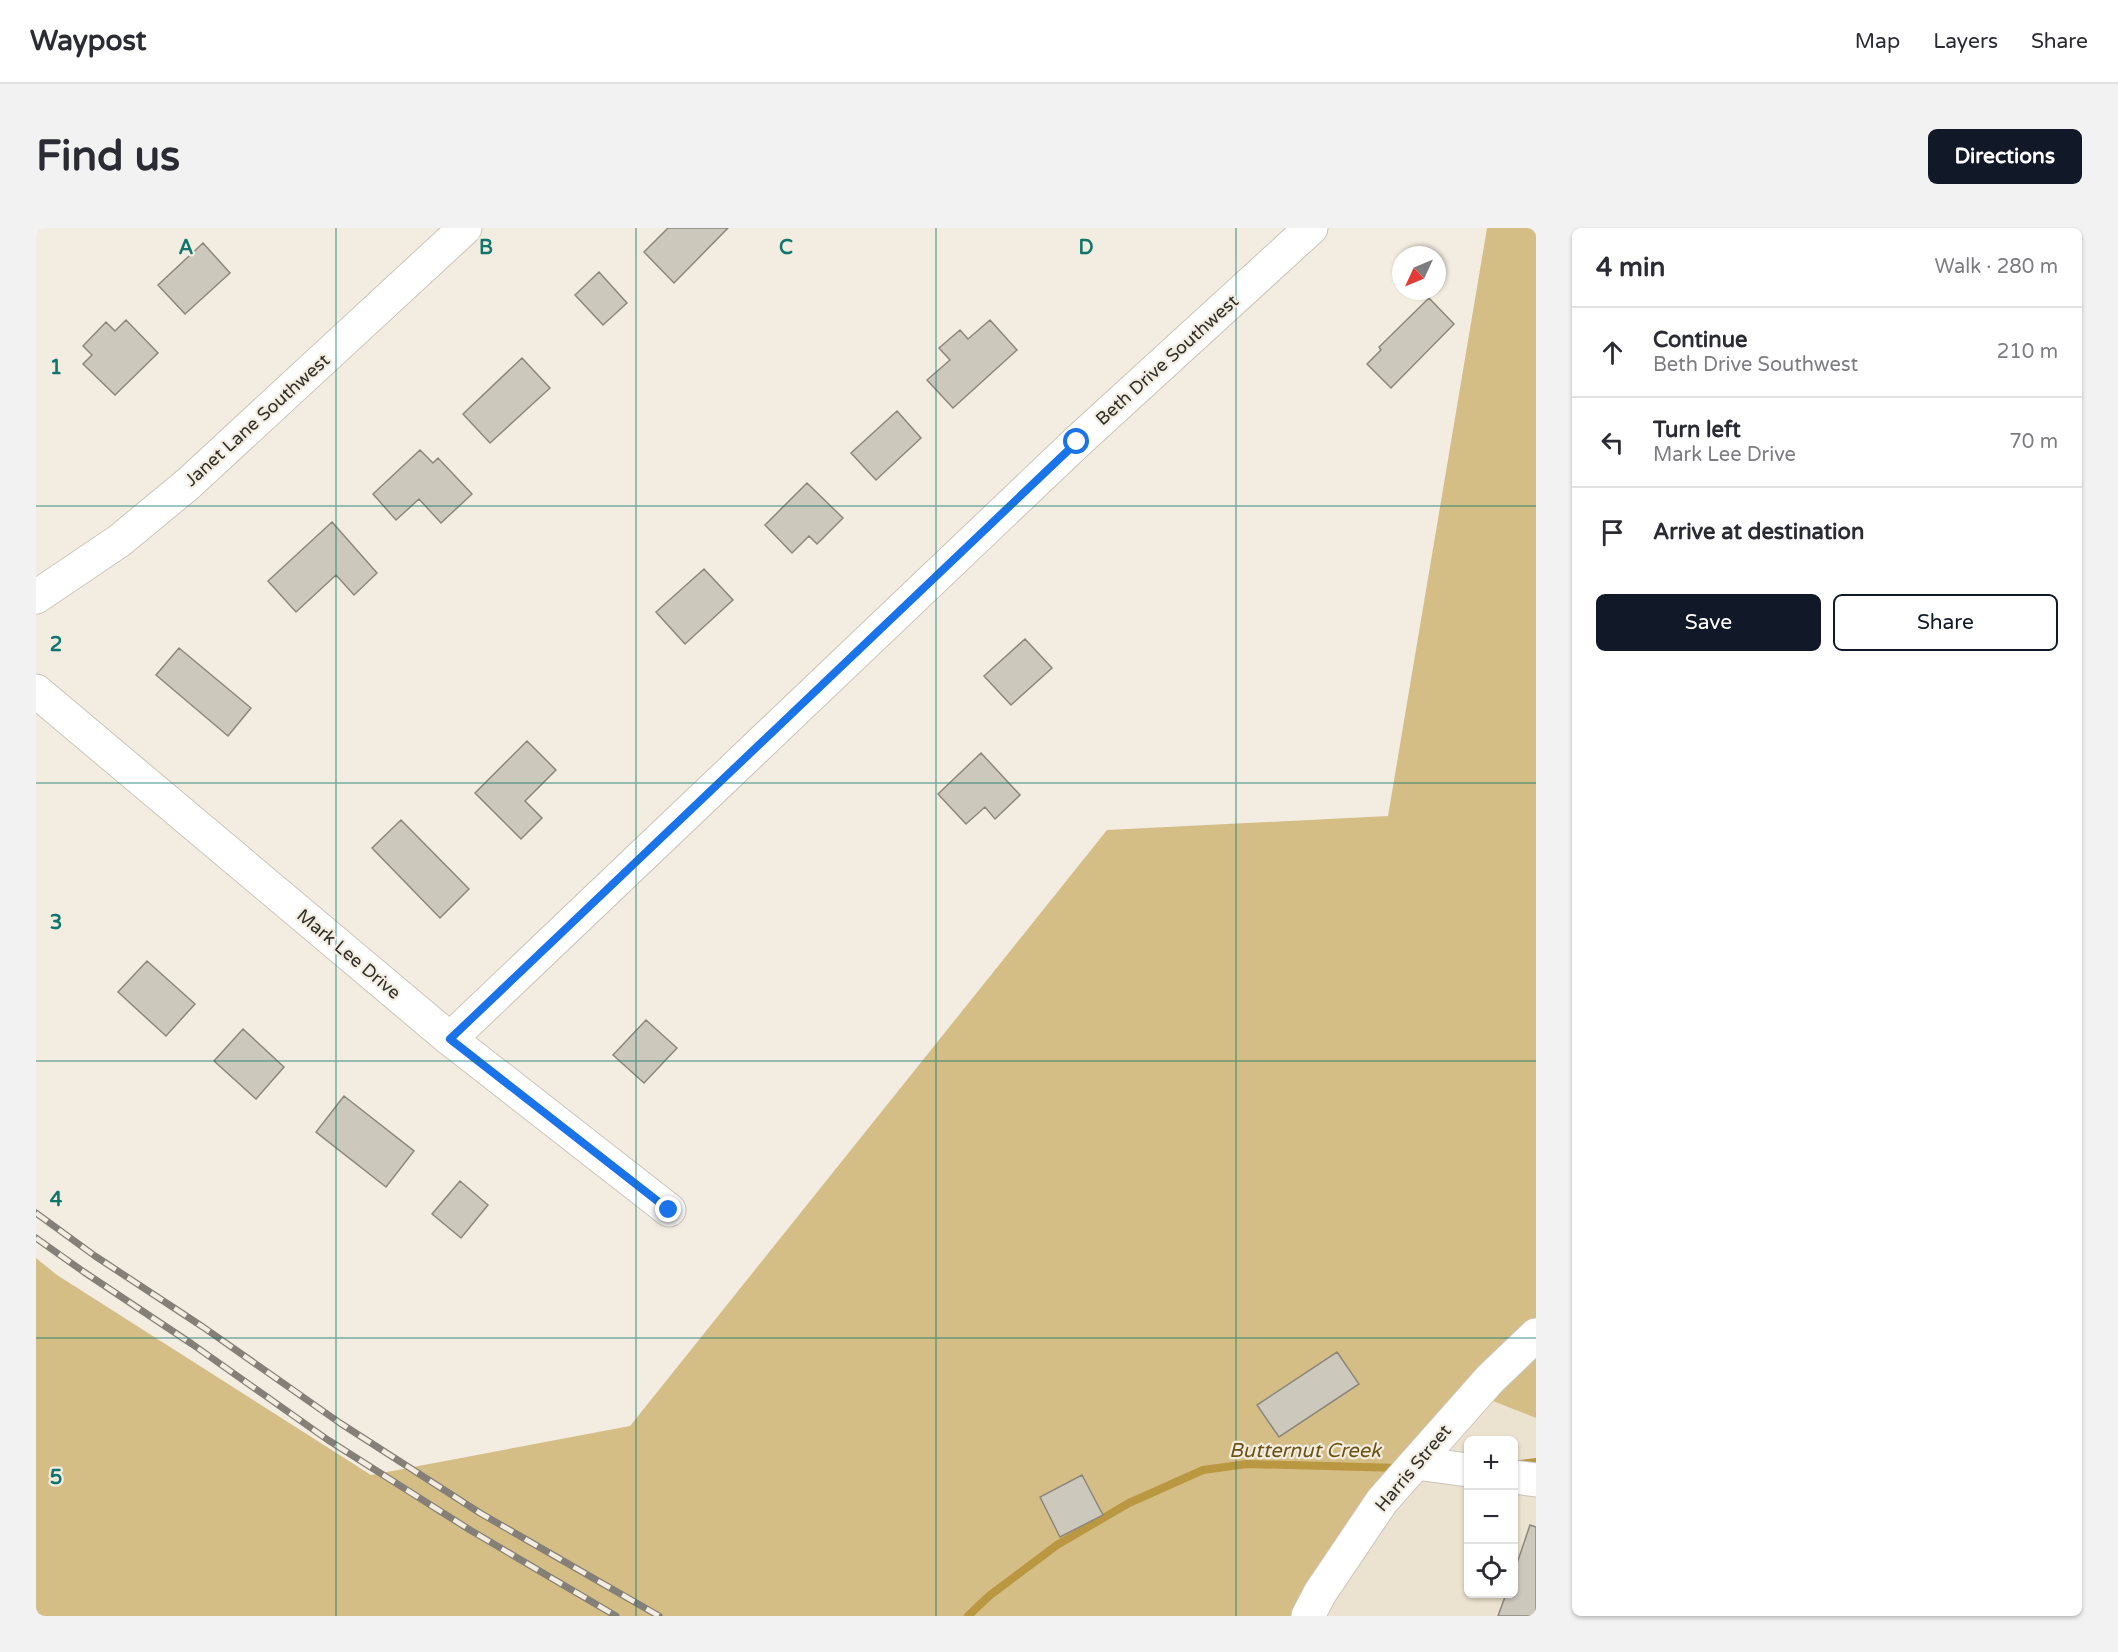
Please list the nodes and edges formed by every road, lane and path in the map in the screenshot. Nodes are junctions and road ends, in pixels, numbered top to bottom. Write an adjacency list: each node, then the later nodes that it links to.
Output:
1 (465, 228): 3 (street, Janet Lane Southwest)
2 (1311, 228): 5 (street, Beth Drive Southwest)
3 (36, 597)
4 (36, 691): 5 (street, Mark Lee Drive)
5 (450, 1039): 6 (street, Mark Lee Drive)
6 (669, 1210)
7 (1536, 1335): 8 (street, Harris Street)
8 (1416, 1463): 9 (street); 12 (street, Harris Street)
9 (1464, 1469)
10 (1518, 1477): 11 (street)
11 (1536, 1480)
12 (1308, 1616)

